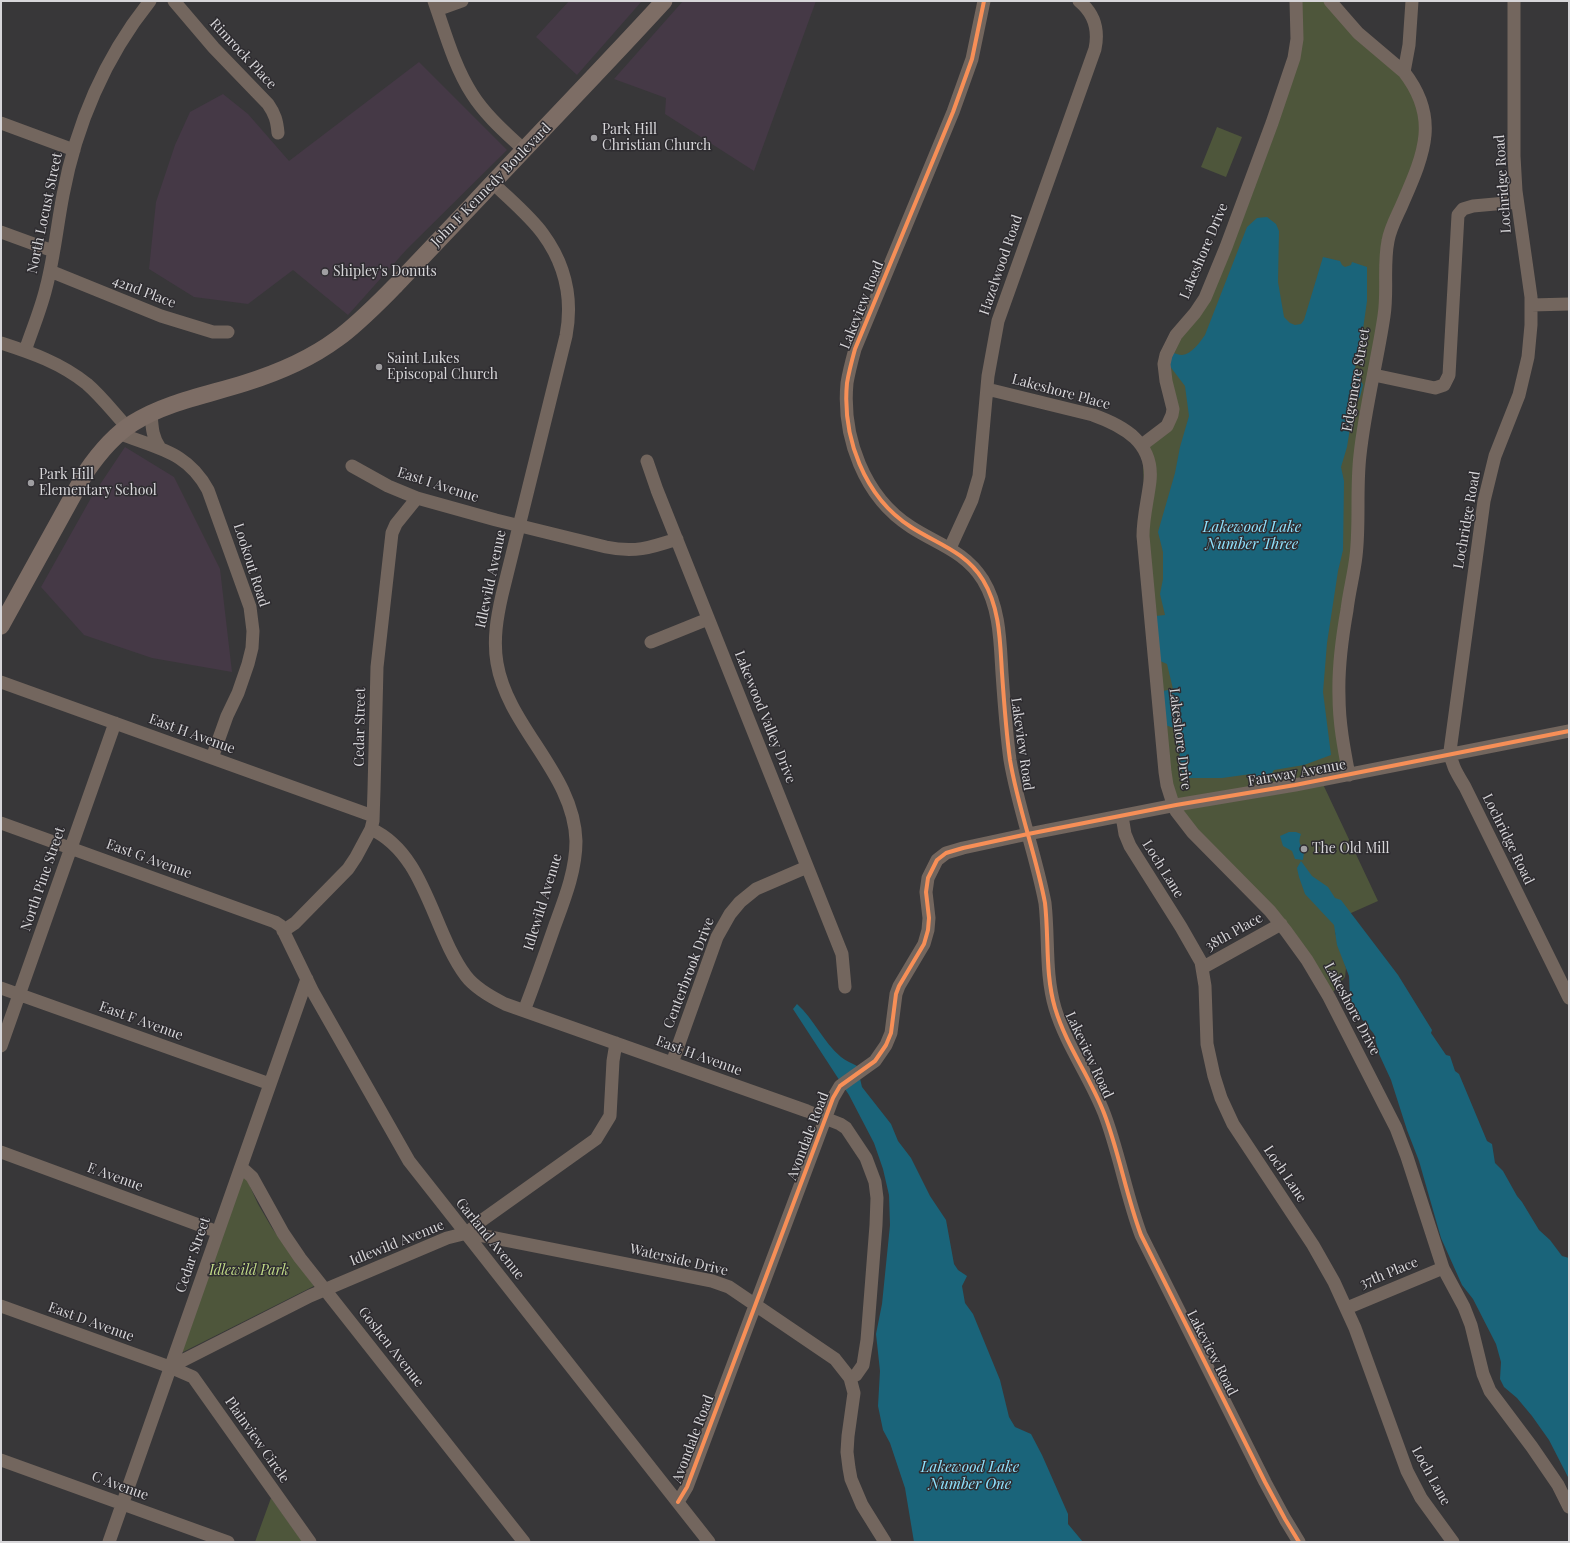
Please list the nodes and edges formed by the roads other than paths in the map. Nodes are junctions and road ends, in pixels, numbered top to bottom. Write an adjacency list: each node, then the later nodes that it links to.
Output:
1 (150, 1): 15 (street, North Locust Street)
2 (174, 1): 14 (street, Rimrock Place)
3 (462, 1): 11 (street)
4 (664, 1): 16 (main road, John F Kennedy Boulevard)
5 (984, 1): 38 (street, Lakeview Road)
6 (1080, 1): 28 (street, Hazelwood Road)
7 (1296, 1): 31 (street, Lakeshore Drive)
8 (1330, 1): 12 (street)
9 (1412, 1): 12 (street)
10 (1514, 1): 18 (street, Lochridge Road)
11 (436, 5): 16 (street)
12 (1404, 72): 27 (street, Edgemere Street)
13 (1, 123): 15 (street)
14 (278, 133)
15 (74, 150): 20 (street, North Locust Street)
16 (524, 150): 17 (main road, John F Kennedy Boulevard)
17 (492, 183): 29 (main road, John F Kennedy Boulevard); 36 (street, Idlewild Avenue)
18 (1517, 202): 23 (street, Lochridge Road); 27 (street)
19 (1, 232): 20 (street)
20 (53, 251): 21 (street, North Locust Street)
21 (50, 271): 24 (street, 42nd Place); 26 (street, North Locust Street)
22 (1569, 304): 23 (street)
23 (1531, 305): 45 (street, Lochridge Road)
24 (228, 332)
25 (1, 343): 26 (street)
26 (25, 351): 30 (street)
27 (1374, 375): 47 (street, Edgemere Street)
28 (987, 389): 31 (street, Lakeshore Place); 38 (street, Hazelwood Road)
29 (151, 413): 30 (main road, John F Kennedy Boulevard); 32 (street)
30 (123, 430): 32 (street, Lookout Road); 40 (main road, John F Kennedy Boulevard)
31 (1142, 445): 48 (street, Lakeshore Drive)
32 (160, 448): 46 (street, Lookout Road)
33 (648, 461): 37 (street, Lakewood Valley Drive)
34 (352, 466): 35 (street, East I Avenue)
35 (417, 498): 36 (street, East I Avenue); 49 (street, Cedar Street)
36 (519, 525): 37 (street, East I Avenue); 64 (street, Idlewild Avenue)
37 (677, 539): 39 (street, Lakewood Valley Drive)
38 (950, 548): 53 (street, Lakeview Road)
39 (708, 619): 41 (street); 55 (street, Lakewood Valley Drive)
40 (1, 626)
41 (651, 642)
42 (1, 682): 43 (street, East H Avenue)
43 (115, 723): 46 (street, East H Avenue); 54 (street, North Pine Street)
44 (1569, 731): 45 (street, Fairway Avenue)
45 (1450, 755): 47 (street, Fairway Avenue); 63 (street, Lochridge Road)
46 (212, 758): 49 (street, East H Avenue)
47 (1349, 775): 48 (street, Fairway Avenue)
48 (1176, 805): 50 (street, Fairway Avenue); 56 (street, Lakeshore Drive)
49 (373, 816): 52 (street, Cedar Street)
50 (1122, 816): 53 (street, Fairway Avenue); 58 (street, Loch Lane)
51 (1, 823): 54 (street, East G Avenue)
52 (371, 829): 57 (street, Cedar Street); 64 (street, East H Avenue)
53 (1028, 834): 69 (street, Avondale Road); 91 (street, Lakeview Road)
54 (70, 848): 57 (street, East G Avenue); 62 (street, North Pine Street)
55 (808, 867): 60 (street, Lakewood Valley Drive); 67 (street, Centerbrook Drive)
56 (1281, 924): 58 (street, 38th Place); 74 (street, Lakeshore Drive)
57 (283, 931): 59 (street, Garland Avenue)
58 (1202, 968): 78 (street, Loch Lane)
59 (306, 979): 68 (street, Cedar Street); 73 (street, Garland Avenue)
60 (845, 987)
61 (1, 988): 62 (street, East F Avenue)
62 (19, 994): 66 (street, North Pine Street); 68 (street, East F Avenue)
63 (1569, 998)
64 (524, 1011): 65 (street, East H Avenue)
65 (616, 1044): 67 (street, East H Avenue); 73 (street, Idlewild Avenue)
66 (1, 1046)
67 (672, 1063): 69 (street, East H Avenue)
68 (270, 1084): 71 (street, Cedar Street)
69 (826, 1118): 76 (street, Avondale Road); 80 (street, East H Avenue)
70 (1, 1152): 72 (street, E Avenue)
71 (241, 1167): 72 (street, Cedar Street); 75 (street, Goshen Avenue)
72 (218, 1232): 79 (street, Cedar Street)
73 (467, 1233): 75 (street, Idlewild Avenue); 76 (street, Waterside Drive); 82 (street, Garland Avenue)
74 (1443, 1268): 78 (street, 37th Place); 84 (street, Lakeshore Drive)
75 (325, 1290): 79 (street, Idlewild Avenue); 88 (street, Goshen Avenue)
76 (756, 1304): 80 (street, Waterside Drive); 82 (street, Avondale Road)
77 (1, 1306): 79 (street, East D Avenue)
78 (1347, 1308): 92 (street, Loch Lane)
79 (170, 1367): 83 (street, Cedar Street); 87 (street, Plainview Circle)
80 (850, 1378): 90 (street, Waterside Drive)
81 (1, 1460): 83 (street, C Avenue)
82 (678, 1502): 89 (street, Garland Avenue)
83 (122, 1504): 85 (street, Cedar Street); 86 (street, C Avenue)
84 (1569, 1507)
85 (109, 1542)
86 (228, 1542)
87 (310, 1542)
88 (524, 1542)
89 (709, 1542)
90 (885, 1542)
91 (1299, 1542)
92 (1453, 1542)

